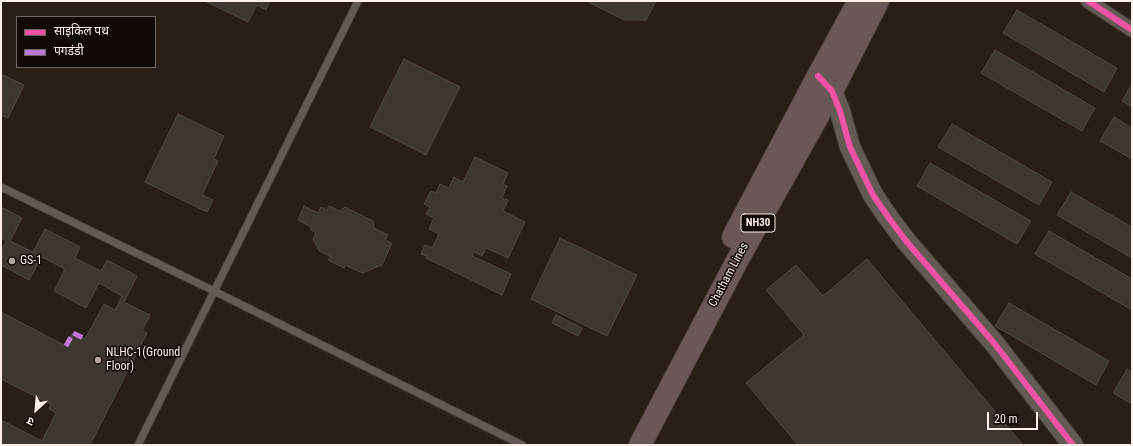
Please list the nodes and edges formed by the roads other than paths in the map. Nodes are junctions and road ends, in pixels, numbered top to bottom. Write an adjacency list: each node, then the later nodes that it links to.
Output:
1 (358, 1): 8 (lane)
2 (859, 1): 6 (highway, Chatham Lines / NH30)
3 (878, 1): 6 (highway, Chatham Lines / NH30)
4 (1088, 1): 5 (street)
5 (1132, 30)
6 (825, 84): 11 (highway, Chatham Lines / NH30); 12 (highway, Chatham Lines / NH30); 13 (street)
7 (1, 188): 8 (lane)
8 (214, 291): 9 (lane); 10 (lane)
9 (138, 445)
10 (522, 445)
11 (624, 445)
12 (640, 445)
13 (1073, 445)

